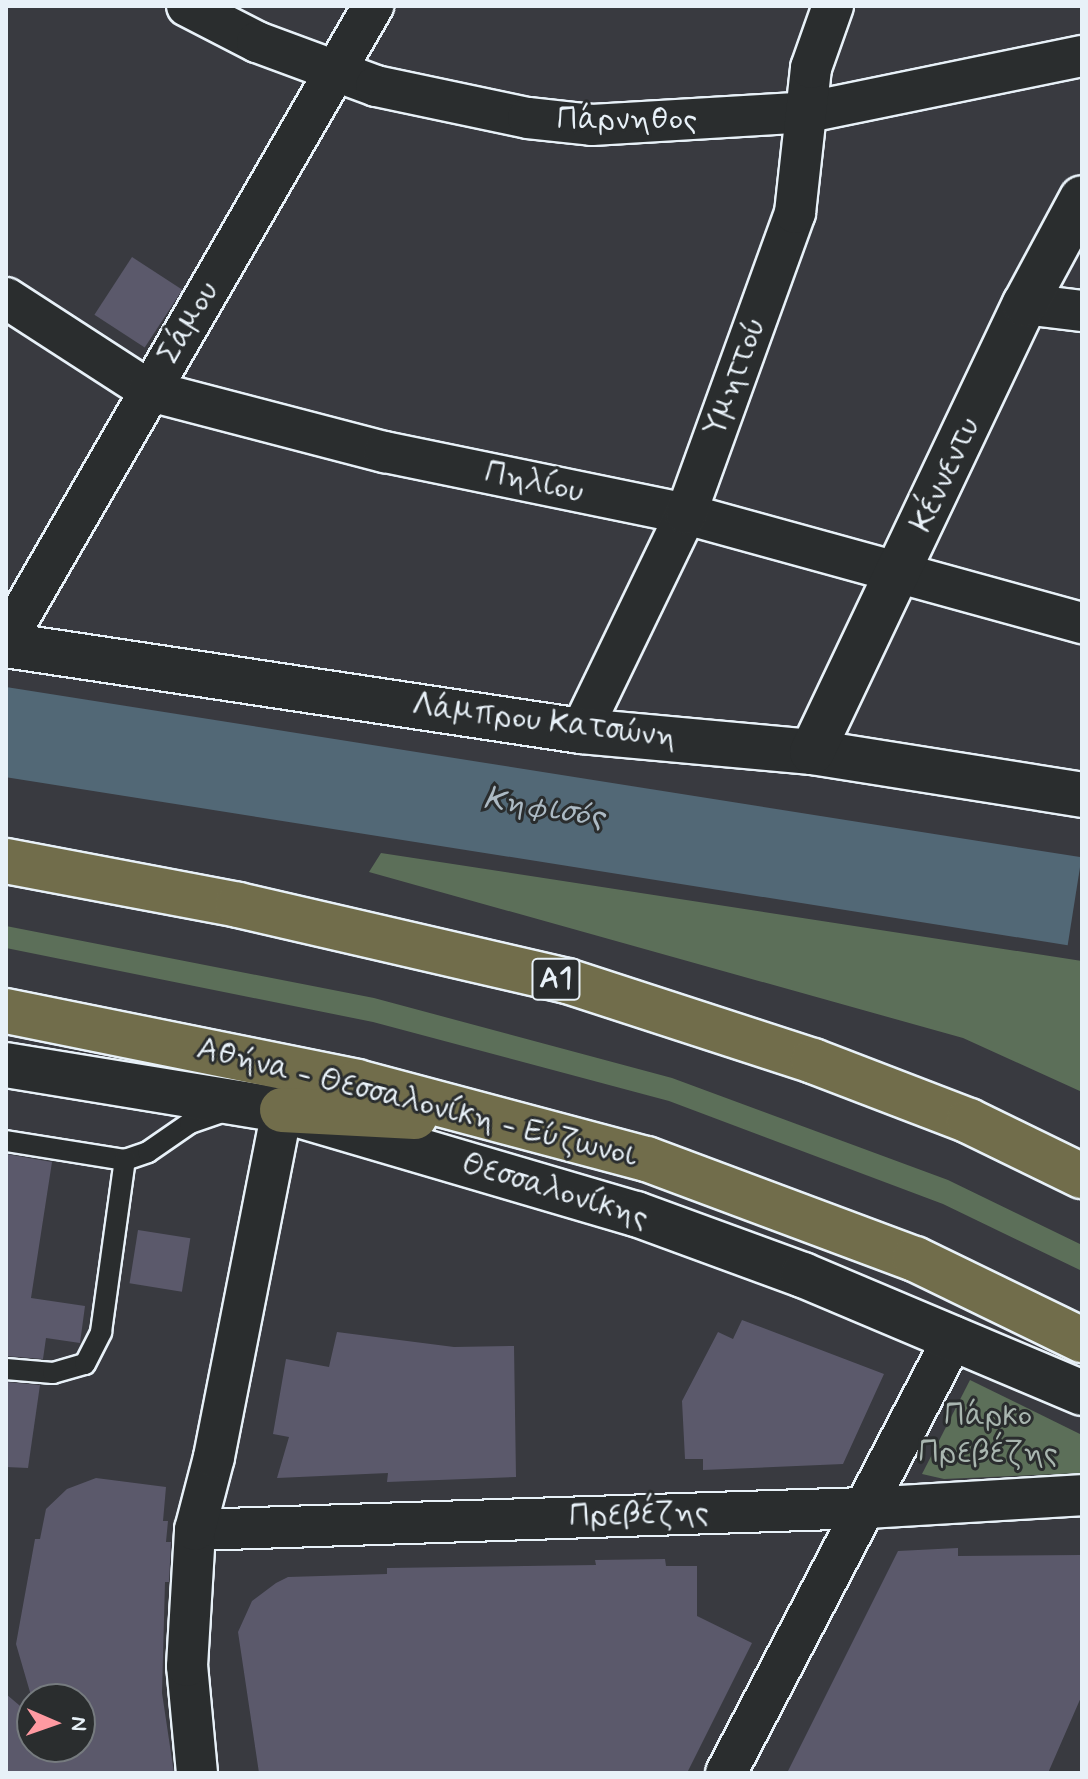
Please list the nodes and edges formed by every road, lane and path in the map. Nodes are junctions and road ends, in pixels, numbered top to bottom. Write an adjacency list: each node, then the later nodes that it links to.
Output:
1 (187, 6): 5 (street, Πάρνηθος)
2 (373, 6): 5 (street, Σάμου)
3 (833, 6): 6 (street, Υμηττού)
4 (1082, 56): 6 (street, Πάρνηθος)
5 (331, 73): 6 (street, Πάρνηθος); 11 (street, Σάμου)
6 (809, 112): 12 (street, Υμηττού)
7 (1082, 198): 9 (street, Κέννεντυ)
8 (6, 298): 11 (street, Πηλίου)
9 (1025, 304): 10 (street); 13 (street, Κέννεντυ)
10 (1082, 311)
11 (150, 391): 12 (street, Πηλίου); 15 (street, Σάμου)
12 (686, 514): 13 (street, Πηλίου); 16 (street, Υμηττού)
13 (901, 574): 14 (street, Πηλίου); 17 (street, Κέννεντυ)
14 (1082, 623)
15 (6, 642): 16 (street, Λάμπρου Κατσώνη)
16 (581, 731): 17 (street, Λάμπρου Κατσώνη)
17 (812, 752): 18 (street, Λάμπρου Κατσώνη)
18 (1082, 795)
19 (6, 861): 26 (highway, Α1)
20 (6, 1011): 23 (highway, Αθήνα - Θεσσαλονίκη - Εύζωνοι)
21 (6, 1065): 22 (street, Θεσσαλονίκης)
22 (264, 1107): 23 (highway); 25 (lane); 27 (street, Θεσσαλονίκης); 33 (street)
23 (522, 1123): 28 (highway, Αθήνα - Θεσσαλονίκη - Εύζωνοι)
24 (6, 1141): 25 (lane)
25 (125, 1160): 29 (lane)
26 (1082, 1176)
27 (954, 1337): 30 (street, Θεσσαλονίκης); 32 (street)
28 (1082, 1340)
29 (6, 1369)
30 (1082, 1393)
31 (1082, 1495): 32 (street, Πρεβέζης)
32 (866, 1508): 33 (street, Πρεβέζης); 35 (street)
33 (195, 1530): 34 (street)
34 (197, 1773)
35 (726, 1773)

